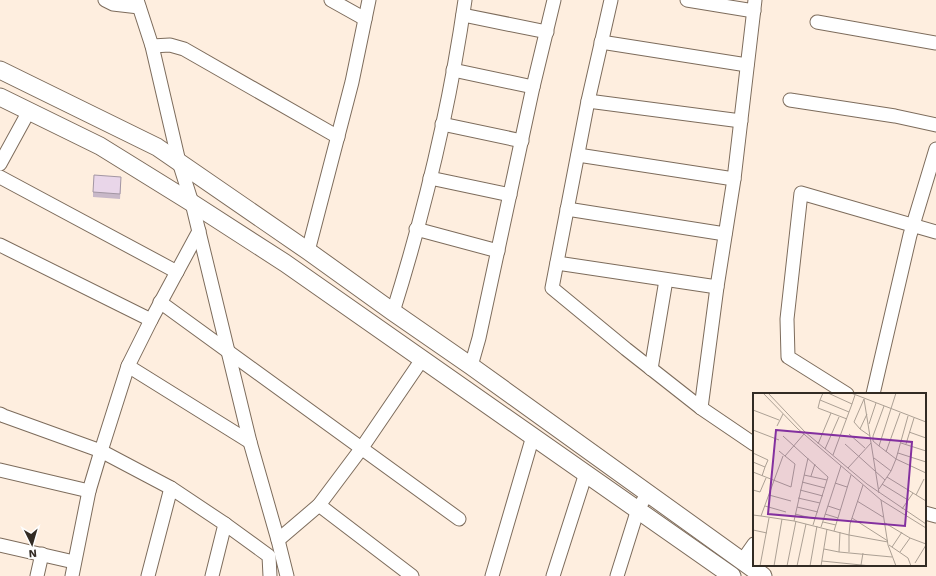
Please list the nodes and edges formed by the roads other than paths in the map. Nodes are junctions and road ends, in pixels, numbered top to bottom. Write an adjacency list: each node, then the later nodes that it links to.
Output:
1 (105, 0): 8 (street)
2 (331, 0): 11 (street)
3 (369, 0): 11 (street)
4 (465, 0): 10 (street)
5 (554, 0): 13 (street)
6 (611, 0): 14 (street)
7 (687, 0): 9 (street)
8 (138, 3): 16 (street)
9 (755, 5): 17 (street)
10 (463, 14): 13 (street); 19 (street)
11 (365, 19): 28 (street)
12 (817, 22): 15 (street)
13 (547, 32): 20 (street)
14 (602, 42): 17 (street); 23 (street)
15 (936, 42)
16 (152, 46): 28 (street); 32 (street)
17 (748, 65): 25 (street)
18 (0, 70): 32 (street)
19 (453, 70): 20 (street); 26 (street)
20 (533, 87): 29 (street)
21 (0, 97): 24 (street)
22 (790, 100): 27 (street)
23 (588, 101): 25 (street); 31 (street)
24 (29, 111): 33 (street); 38 (street)
25 (741, 121): 36 (street)
26 (442, 124): 29 (street); 35 (street)
27 (936, 125)
28 (338, 137): 46 (street)
29 (522, 141): 37 (street)
30 (936, 149): 40 (street)
31 (578, 155): 36 (street); 39 (street)
32 (179, 162): 38 (street); 46 (street)
33 (0, 164)
34 (0, 177): 49 (street)
35 (430, 178): 37 (street); 41 (street)
36 (734, 179): 44 (street)
37 (510, 195): 47 (street)
38 (192, 203): 42 (street); 56 (street)
39 (567, 209): 44 (street); 48 (street)
40 (913, 225): 43 (street); 60 (street); 61 (street)
41 (416, 229): 47 (street); 53 (street)
42 (199, 231): 49 (street); 55 (street)
43 (936, 232)
44 (725, 234): 51 (street)
45 (0, 245): 54 (street)
46 (308, 251): 53 (street)
47 (498, 251): 58 (street)
48 (557, 263): 50 (street); 59 (street)
49 (177, 272): 52 (street)
50 (666, 280): 51 (street); 59 (street)
51 (717, 287): 62 (street)
52 (160, 302): 54 (street); 55 (street)
53 (393, 312): 58 (street)
54 (151, 320): 57 (street)
55 (228, 352): 65 (street); 67 (street)
56 (423, 358): 64 (street); 67 (street)
57 (128, 366): 65 (street); 68 (street)
58 (471, 366): 73 (street)
59 (651, 369): 62 (street)
60 (845, 393)
61 (873, 393)
62 (701, 408): 66 (street)
63 (0, 414): 68 (street)
64 (533, 436): 70 (street); 93 (street)
65 (250, 442): 80 (street)
66 (753, 443)
67 (361, 449): 74 (street); 78 (street)
68 (101, 451): 71 (street); 72 (street)
69 (0, 470): 72 (street)
70 (586, 473): 75 (street); 94 (street)
71 (171, 488): 79 (street); 88 (street)
72 (89, 491): 85 (street)
73 (648, 493): 75 (street); 84 (street)
74 (319, 505): 80 (street); 92 (street)
75 (638, 509): 95 (street); 96 (street)
76 (926, 513): 77 (street)
77 (936, 516)
78 (459, 520)
79 (225, 524): 89 (street); 90 (street)
80 (278, 540): 91 (street)
81 (0, 544): 83 (street)
82 (753, 545): 84 (street)
83 (42, 554): 85 (street); 86 (street)
84 (742, 561): 97 (street)
85 (74, 562): 87 (street)
86 (37, 576)
87 (72, 576)
88 (148, 576)
89 (212, 576)
90 (270, 576)
91 (287, 576)
92 (412, 576)
93 (492, 576)
94 (553, 576)
95 (617, 576)
96 (732, 576)
97 (763, 576)

